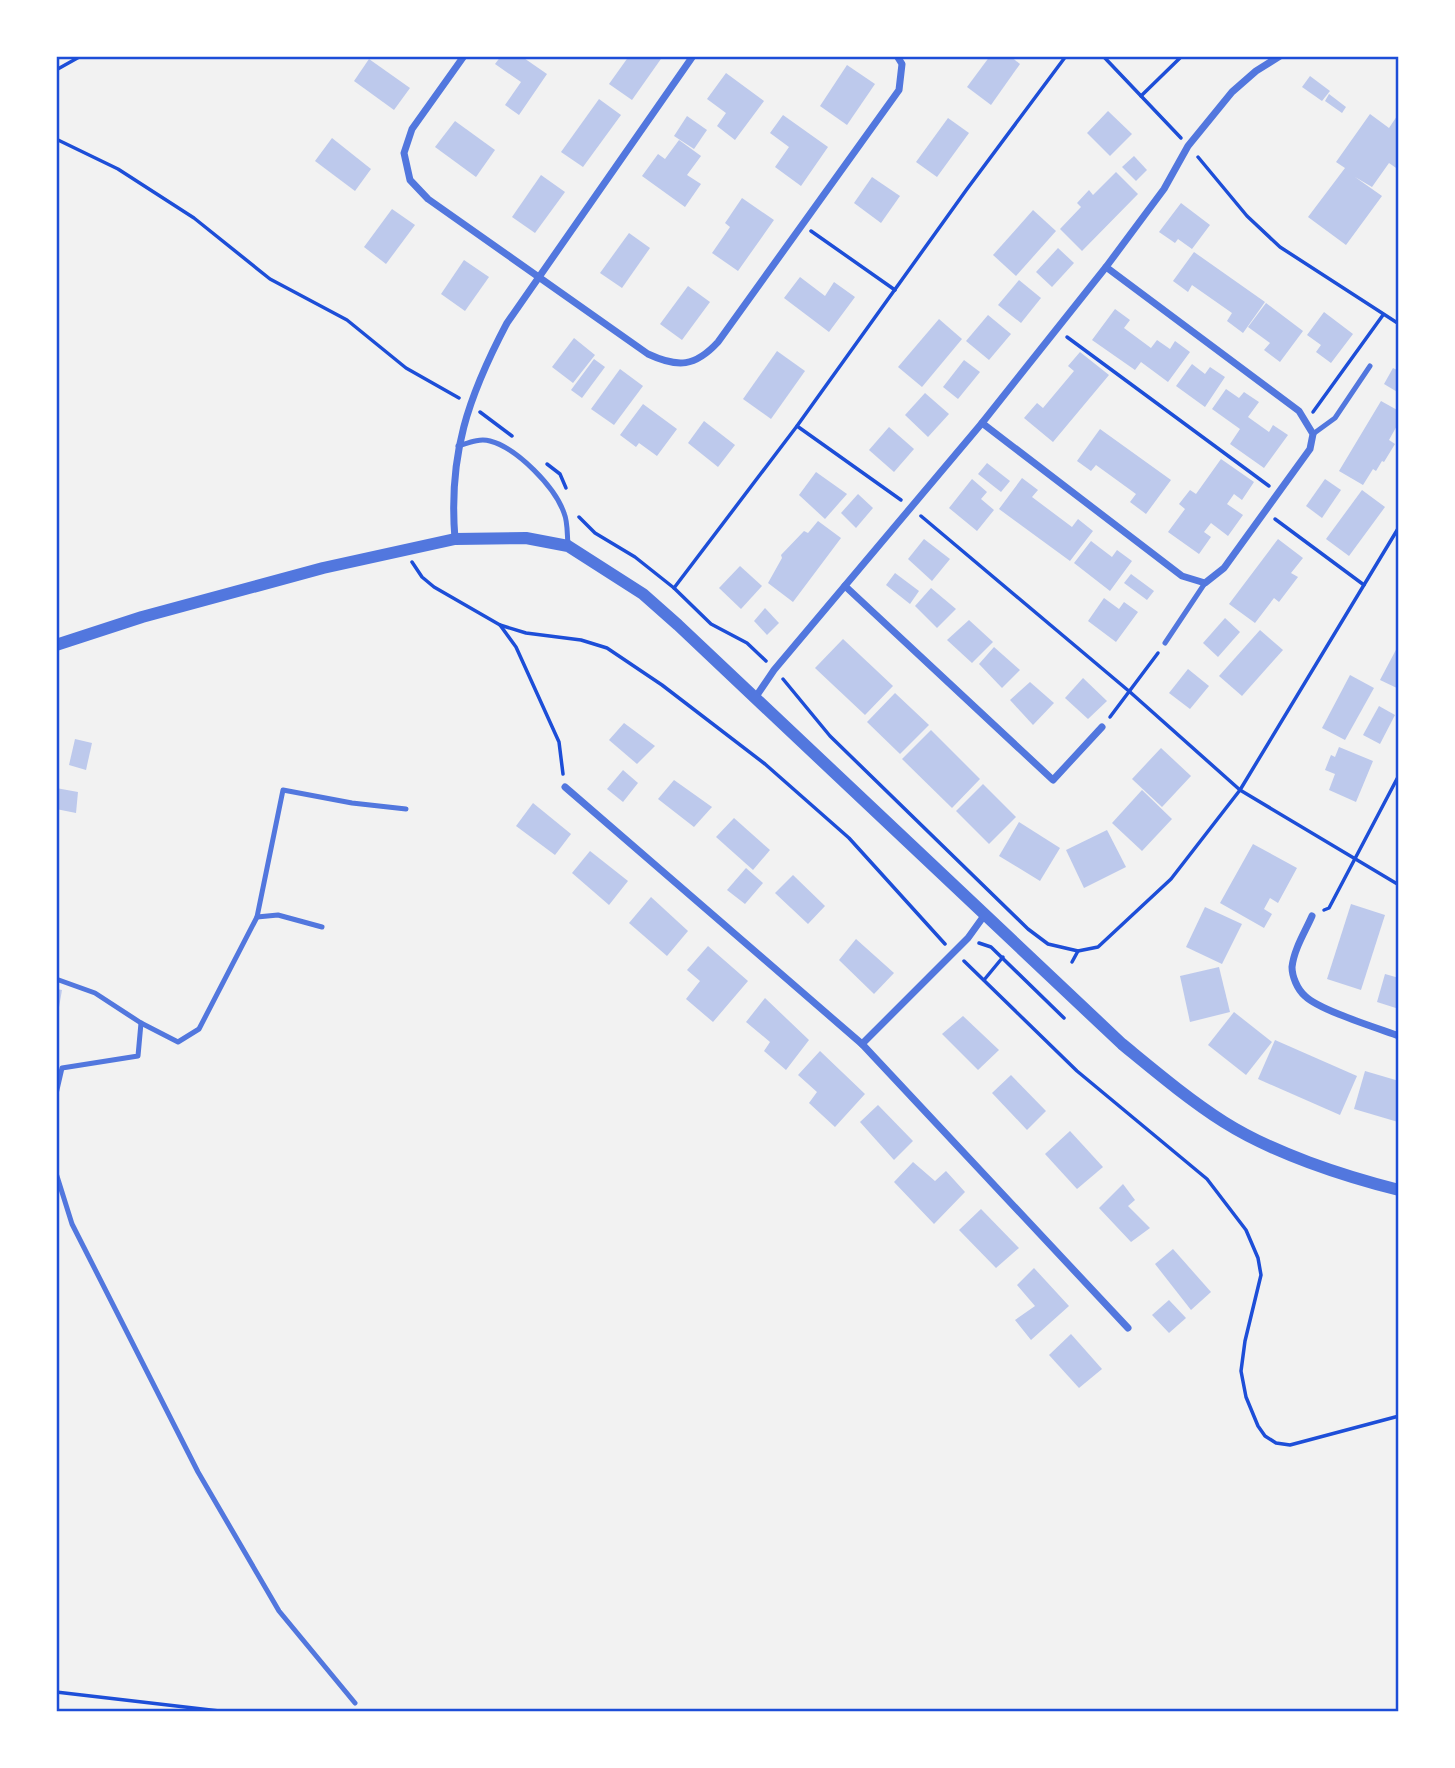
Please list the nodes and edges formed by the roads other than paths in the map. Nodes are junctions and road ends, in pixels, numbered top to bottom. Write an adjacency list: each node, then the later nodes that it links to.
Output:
1 (464, 56): 6 (street)
2 (693, 56): 6 (street)
3 (897, 56): 6 (street)
4 (1280, 56): 5 (street)
5 (1106, 267): 8 (street); 9 (street)
6 (540, 276): 10 (street)
7 (1370, 366): 9 (lane)
8 (982, 423): 13 (street); 14 (street)
9 (1313, 434): 13 (street)
10 (458, 446): 11 (street); 12 (lane)
11 (455, 539): 12 (street); 16 (street)
12 (568, 546): 17 (street)
13 (1205, 583): 15 (lane)
14 (845, 586): 17 (street); 18 (street)
15 (1165, 643)
16 (56, 645)
17 (755, 698): 21 (street)
18 (1102, 727)
19 (565, 787): 28 (street)
20 (406, 809): 23 (lane)
21 (986, 914): 28 (street); 31 (street)
22 (1312, 916): 27 (street)
23 (257, 917): 24 (lane); 26 (lane)
24 (322, 928)
25 (56, 979): 26 (lane)
26 (141, 1024): 29 (lane)
27 (1399, 1036)
28 (862, 1044): 32 (street)
29 (56, 1094)
30 (56, 1173): 33 (lane)
31 (1399, 1190)
32 (1128, 1328)
33 (355, 1703)

